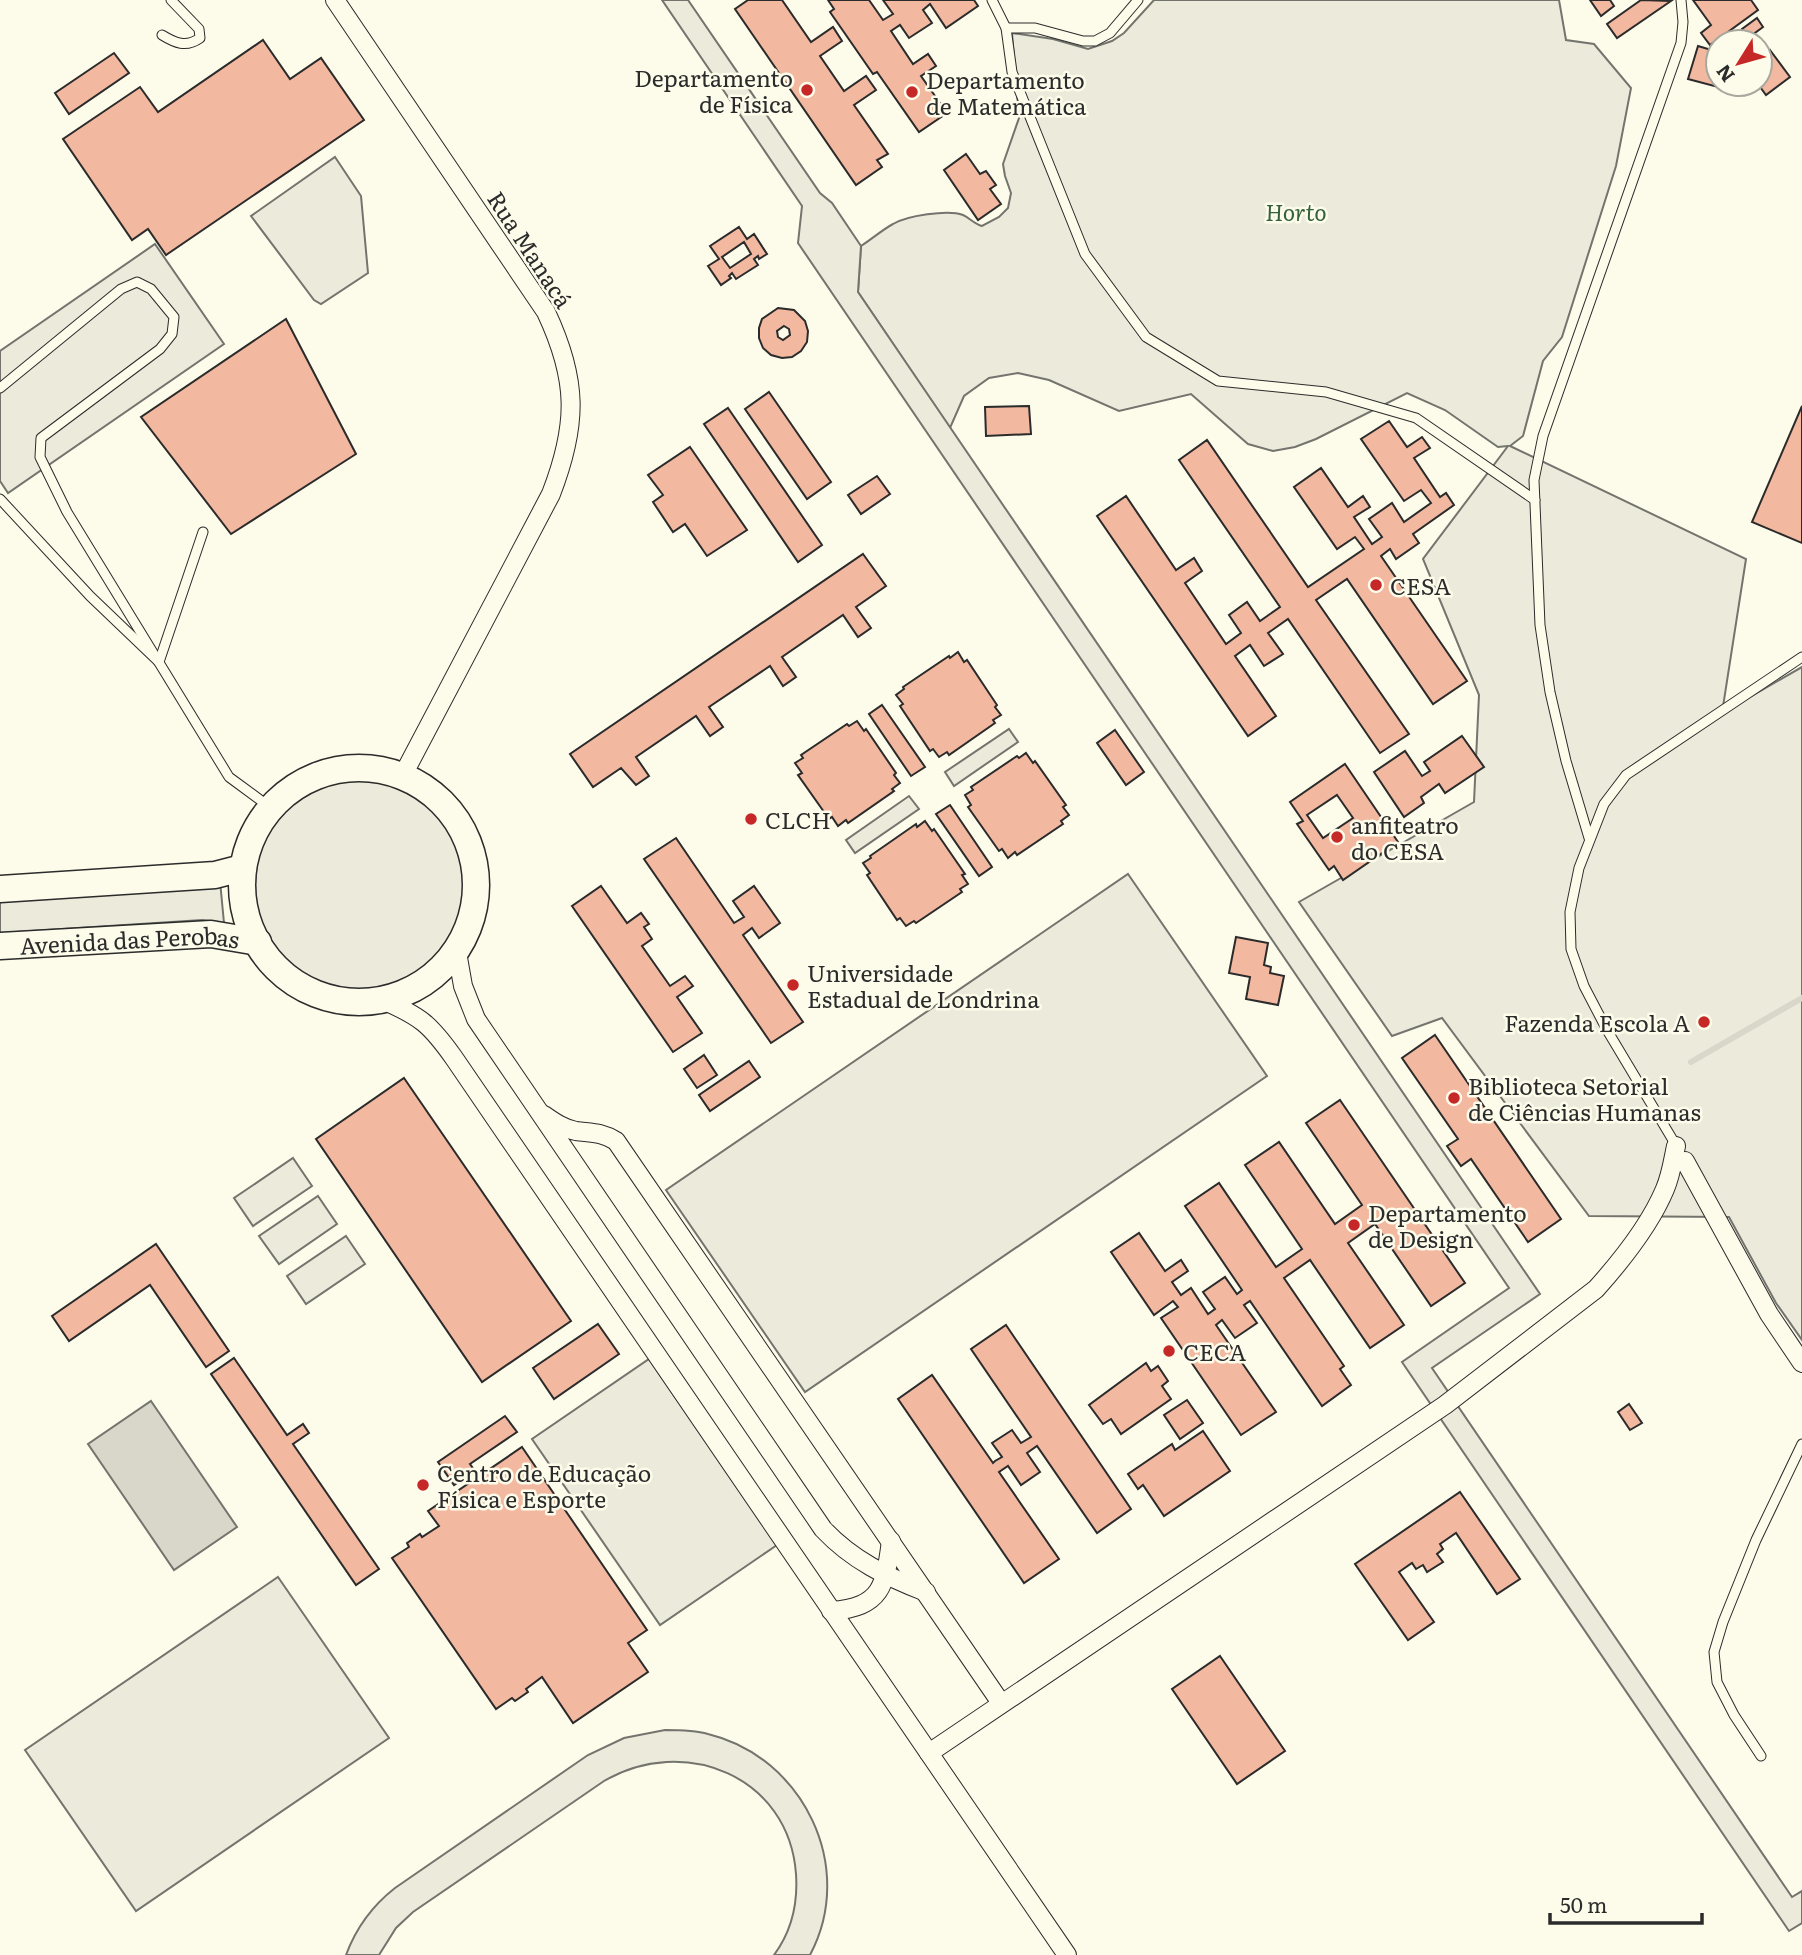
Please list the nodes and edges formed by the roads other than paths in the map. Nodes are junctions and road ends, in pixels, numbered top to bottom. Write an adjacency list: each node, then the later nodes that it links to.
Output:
1 (171, 0): 7 (lane)
2 (335, 0): 14 (street, Rua Manacá)
3 (992, 0): 6 (lane)
4 (1138, 0): 6 (lane)
5 (1681, 0): 10 (lane)
6 (1006, 28): 10 (lane)
7 (162, 35)
8 (0, 388): 13 (lane)
9 (0, 499): 13 (lane)
10 (1535, 500): 16 (lane)
11 (202, 532): 13 (lane)
12 (1802, 657): 16 (lane)
13 (159, 662): 15 (lane)
14 (403, 775): 15 (street); 21 (street)
15 (271, 808): 17 (street)
16 (1589, 838): 24 (lane)
17 (242, 868): 18 (street); 19 (street)
18 (0, 890)
19 (258, 942): 20 (street, Avenida das Perobas); 22 (street)
20 (0, 946)
21 (457, 952): 22 (street); 23 (street)
22 (383, 1000): 30 (street)
23 (539, 1111): 27 (street); 28 (street)
24 (1681, 1153): 25 (street); 31 (street)
25 (1802, 1363)
26 (1802, 1444): 33 (lane)
27 (891, 1541): 28 (street); 29 (street)
28 (886, 1576): 29 (street); 30 (street)
29 (926, 1592): 31 (street)
30 (831, 1611): 32 (street)
31 (1002, 1703): 32 (street)
32 (929, 1753): 34 (street)
33 (1760, 1756)
34 (1067, 1955)

